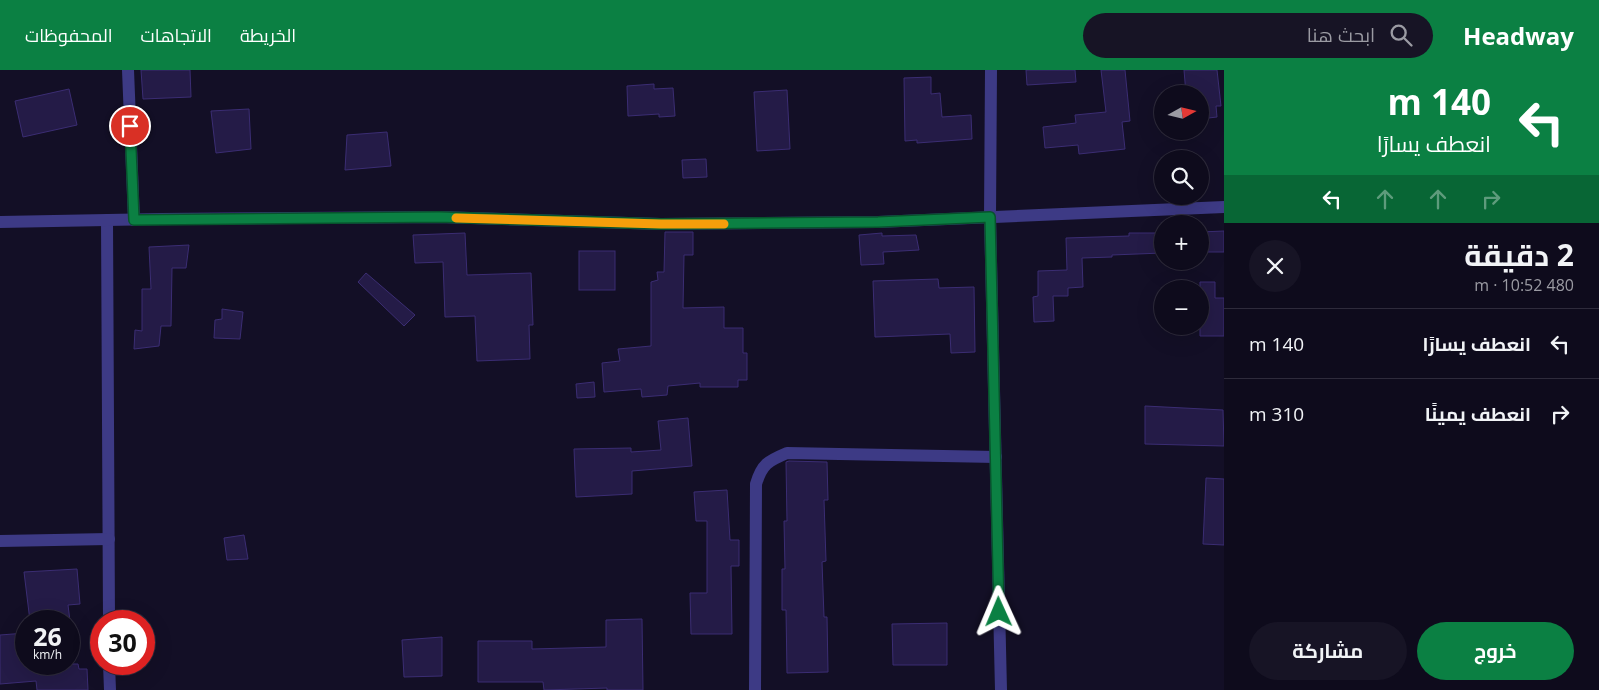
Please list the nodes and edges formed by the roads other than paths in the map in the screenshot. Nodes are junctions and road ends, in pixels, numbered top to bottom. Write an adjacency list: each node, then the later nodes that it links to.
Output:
1 (128, 70): 6 (street)
2 (991, 70): 4 (street)
3 (1224, 207): 4 (street)
4 (990, 217): 6 (street); 8 (street)
5 (107, 220): 6 (street); 7 (street); 9 (street)
6 (134, 220)
7 (0, 222)
8 (996, 456): 14 (street); 15 (street)
9 (109, 539): 10 (street); 11 (street)
10 (0, 541)
11 (109, 610)
12 (109, 675): 13 (street)
13 (110, 690)
14 (756, 690)
15 (1001, 690)

